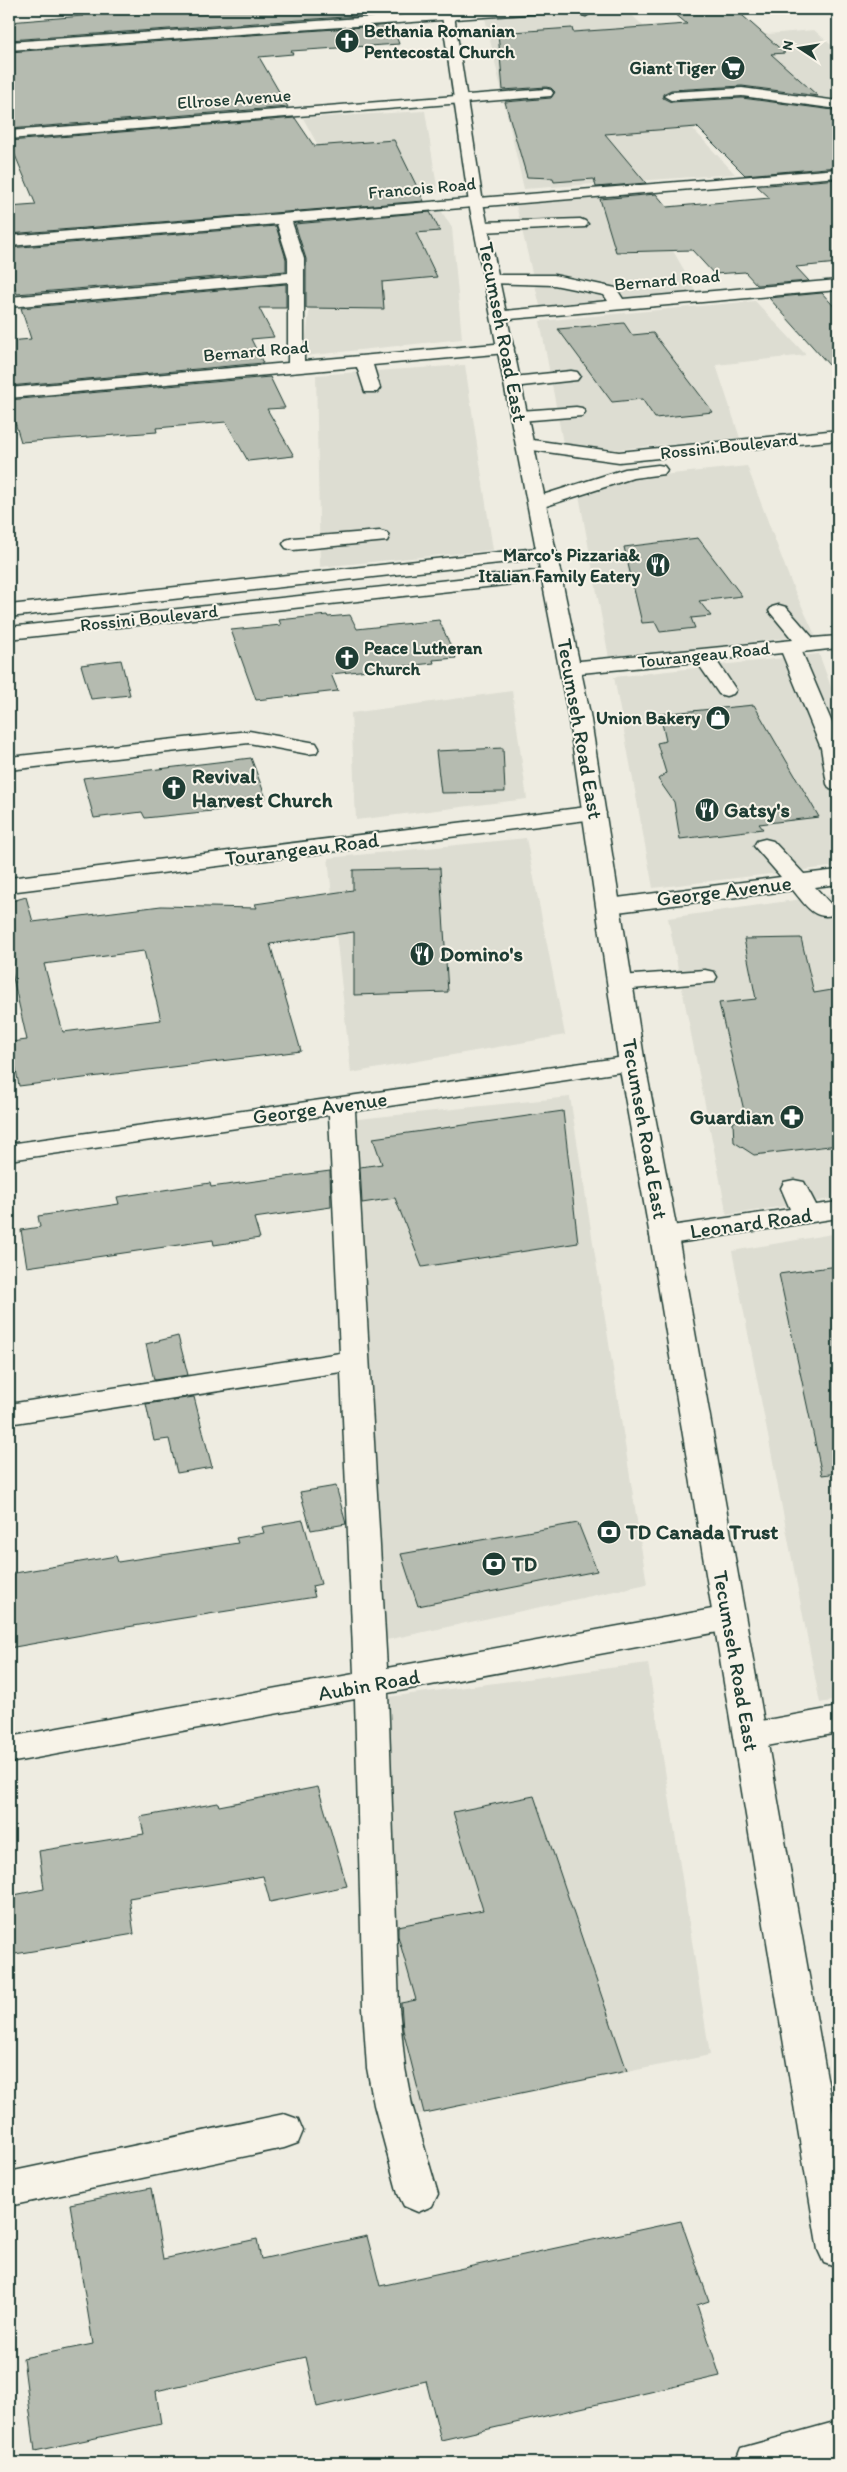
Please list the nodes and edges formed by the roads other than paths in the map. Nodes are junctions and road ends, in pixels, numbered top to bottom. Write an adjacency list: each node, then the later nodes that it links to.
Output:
1 (542, 9): 2 (street)
2 (448, 12): 3 (street); 6 (street, Tecumseh Road East)
3 (9, 46)
4 (546, 93): 6 (street, Ellrose Avenue)
5 (672, 96): 7 (street)
6 (461, 101): 8 (street, Ellrose Avenue); 14 (street, Tecumseh Road East)
7 (838, 105)
8 (9, 134)
9 (706, 171): 12 (street)
10 (838, 173): 12 (street, Francois Road)
11 (644, 174): 13 (street)
12 (724, 182): 13 (street, Francois Road)
13 (658, 188): 14 (street, Francois Road)
14 (476, 203): 15 (street, Francois Road); 17 (street, Tecumseh Road East)
15 (283, 218): 18 (street, Francois Road); 19 (street)
16 (580, 224): 17 (street)
17 (482, 227): 20 (street, Tecumseh Road East)
18 (9, 241)
19 (296, 277): 22 (street); 27 (street)
20 (493, 280): 23 (street); 24 (street, Tecumseh Road East)
21 (838, 285): 23 (street, Bernard Road)
22 (9, 302)
23 (619, 305): 24 (street, Bernard Road)
24 (500, 315): 25 (street, Tecumseh Road East)
25 (506, 348): 26 (street, Bernard Road); 29 (street, Tecumseh Road East)
26 (364, 361): 27 (street, Bernard Road); 30 (street)
27 (296, 367): 31 (street, Bernard Road)
28 (571, 376): 29 (street)
29 (513, 382): 33 (street, Tecumseh Road East)
30 (371, 388)
31 (9, 394)
32 (576, 412): 33 (street)
33 (520, 416): 35 (street, Tecumseh Road East)
34 (838, 435): 37 (street, Rossini Boulevard)
35 (525, 444): 37 (street, Rossini Boulevard); 39 (street, Tecumseh Road East)
36 (838, 452): 38 (street, Rossini Boulevard)
37 (619, 457): 38 (street, Rossini Boulevard)
38 (631, 473): 39 (street, Rossini Boulevard)
39 (537, 503): 42 (street, Tecumseh Road East)
40 (380, 537): 41 (street)
41 (293, 544)
42 (547, 553): 43 (street, Tecumseh Road East); 44 (street, Rossini Boulevard)
43 (552, 576): 45 (street, Rossini Boulevard); 52 (street, Tecumseh Road East)
44 (278, 582): 45 (street); 46 (street, Rossini Boulevard)
45 (290, 603): 48 (street, Rossini Boulevard)
46 (9, 610)
47 (779, 611): 50 (street)
48 (9, 633)
49 (838, 642): 50 (street, Tourangeau Road)
50 (799, 646): 51 (street, Tourangeau Road); 56 (street)
51 (703, 655): 52 (street, Tourangeau Road); 53 (street)
52 (570, 668): 57 (street, Tecumseh Road East)
53 (726, 690)
54 (308, 748): 55 (street)
55 (9, 764)
56 (838, 784)
57 (595, 813): 61 (street, Tourangeau Road); 62 (street, Tecumseh Road East)
58 (765, 846): 60 (street)
59 (838, 877): 60 (street, George Avenue)
60 (797, 882): 62 (street, George Avenue); 63 (street)
61 (9, 885)
62 (609, 906): 65 (street, Tecumseh Road East)
63 (824, 910)
64 (705, 977): 65 (street)
65 (620, 982): 66 (street, Tecumseh Road East)
66 (632, 1064): 67 (street, George Avenue); 72 (street, Tecumseh Road East)
67 (342, 1105): 68 (street, George Avenue); 73 (street)
68 (9, 1152)
69 (794, 1188): 71 (street)
70 (838, 1210): 71 (street, Leonard Road)
71 (807, 1215): 72 (street, Leonard Road)
72 (664, 1236): 75 (street, Tecumseh Road East)
73 (354, 1360): 74 (street); 76 (street)
74 (9, 1414)
75 (729, 1618): 76 (street, Aubin Road); 78 (street, Tecumseh Road East)
76 (370, 1684): 79 (street, Aubin Road); 82 (street)
77 (838, 1720): 78 (street)
78 (750, 1736): 83 (street, Tecumseh Road East)
79 (9, 1750)
80 (284, 2130): 81 (street)
81 (9, 2189)
82 (418, 2194)
83 (838, 2250)
84 (838, 2441): 85 (street)
85 (756, 2463)

